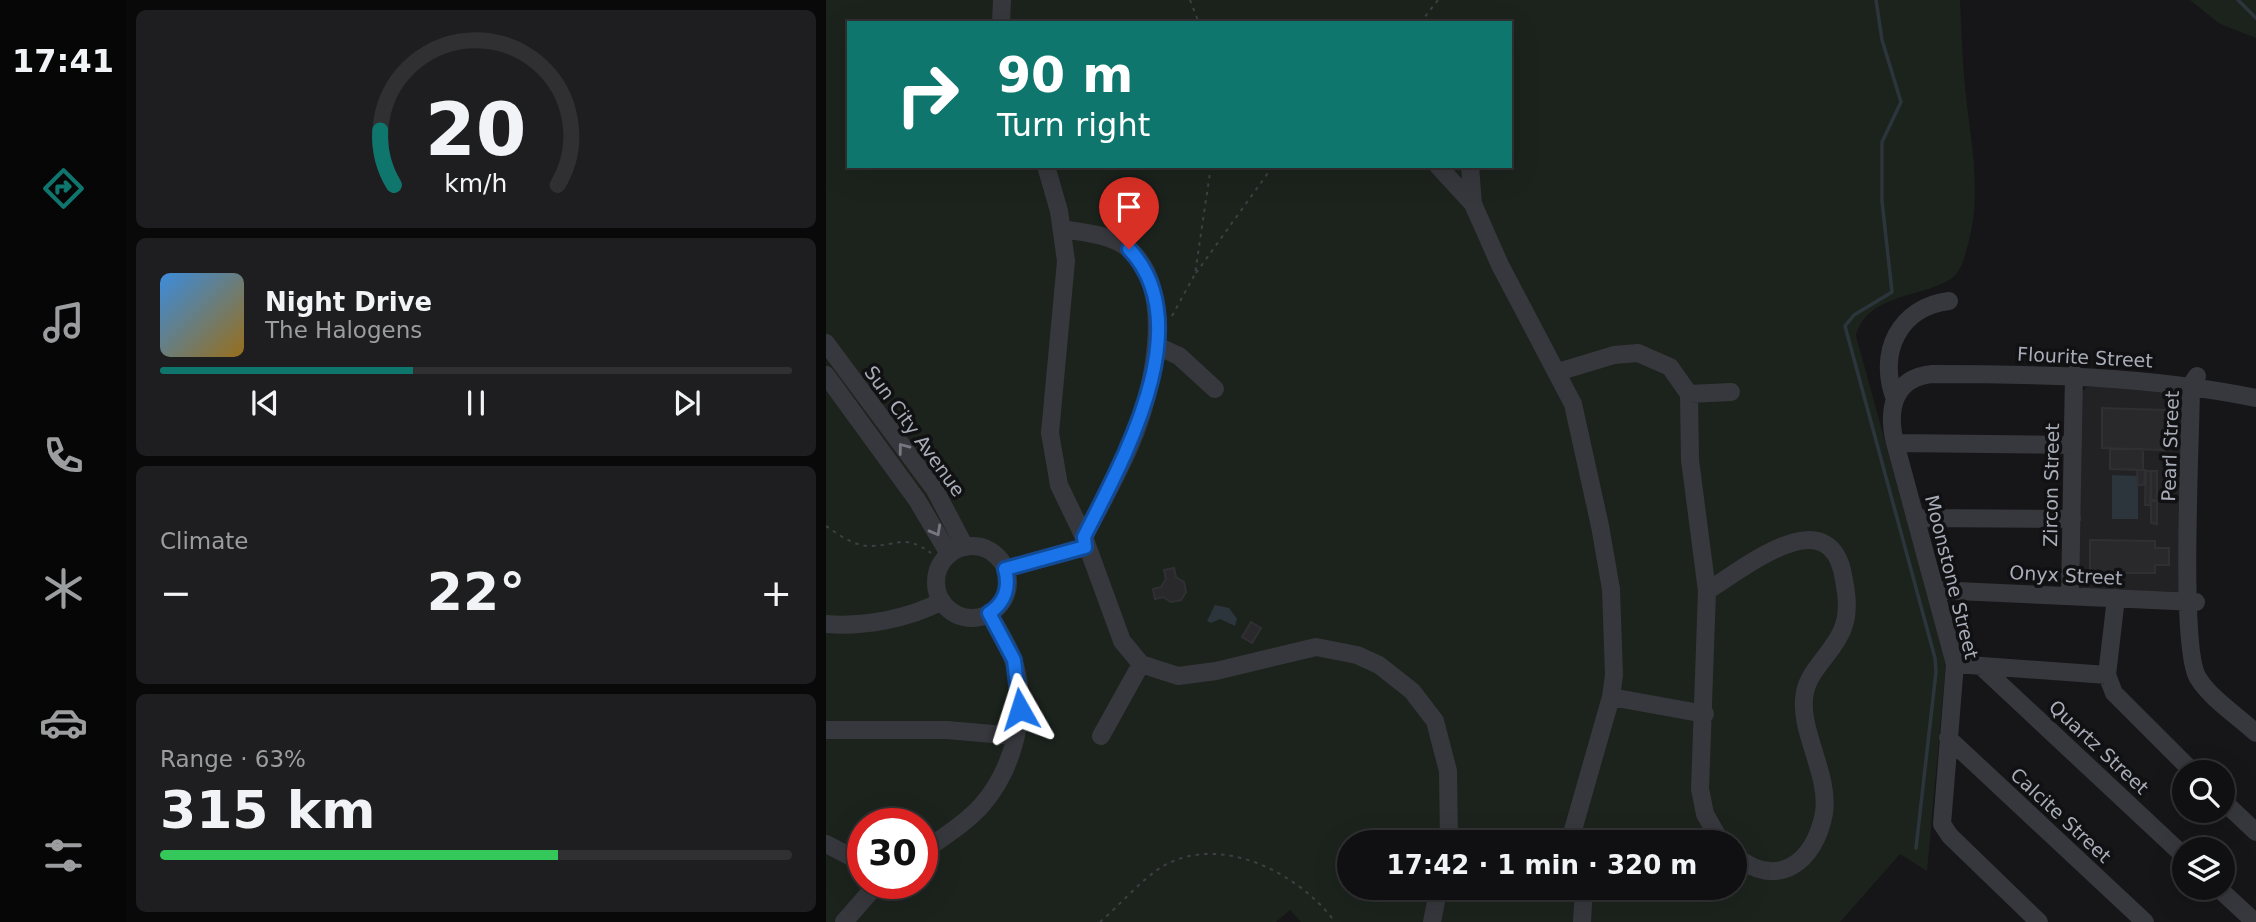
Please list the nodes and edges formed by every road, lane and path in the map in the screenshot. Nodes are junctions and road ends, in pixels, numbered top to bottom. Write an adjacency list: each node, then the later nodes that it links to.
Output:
1 (1002, 0): 4 (street)
2 (1190, 0): 5 (path)
3 (1438, 0): 6 (path)
4 (1001, 21)
5 (1198, 21)
6 (1422, 21)
7 (1047, 168): 13 (street)
8 (1211, 168): 14 (path)
9 (1272, 168): 14 (path)
10 (1440, 168): 12 (street)
11 (1470, 168): 12 (street)
12 (1473, 204): 18 (street)
13 (1063, 229): 16 (street); 32 (street)
14 (1195, 274): 16 (path)
15 (1948, 301): 26 (street, Moonstone Street)
16 (1157, 341): 22 (street); 32 (street)
17 (826, 344): 33 (street, Sun City Avenue, one-way to 17)
18 (1558, 372): 24 (street); 47 (street)
19 (2074, 374): 21 (street, Flourite Street); 26 (street, Flourite Street); 28 (street, Zircon Street)
20 (826, 375): 33 (street, Sun City Avenue, one-way to 33)
21 (2196, 386): 25 (street, Flourite Street); 40 (street, Pearl Street)
22 (1215, 389)
23 (1731, 392): 24 (street)
24 (1689, 394): 36 (street)
25 (2256, 398)
26 (1895, 399): 27 (street, Moonstone Street)
27 (1895, 443): 28 (street); 29 (street, Moonstone Street)
28 (2073, 445): 30 (street, Zircon Street)
29 (1915, 518): 30 (street); 35 (street, Moonstone Street)
30 (2072, 519): 37 (street, Zircon Street)
31 (826, 526): 33 (path)
32 (1085, 542): 34 (street); 43 (street)
33 (952, 555): 34 (street); 39 (street)
34 (1005, 569): 41 (street)
35 (1935, 590): 37 (street, Onyx Street); 44 (street, Moonstone Street)
36 (1707, 591): 48 (street); 65 (street)
37 (2070, 596): 38 (street, Onyx Street)
38 (2116, 598): 40 (street, Onyx Street); 46 (street)
39 (942, 601): 41 (street); 42 (street)
40 (2192, 601): 49 (street, Pearl Street); 51 (street, Pearl Street)
41 (989, 613): 52 (street)
42 (826, 624)
43 (1141, 664): 53 (street); 57 (street)
44 (1955, 664): 45 (street); 54 (street, Moonstone Street)
45 (1984, 668): 46 (street); 63 (street, Quartz Street)
46 (2107, 675): 55 (street)
47 (1611, 697): 48 (street); 58 (street)
48 (1705, 714): 59 (street)
49 (2256, 720)
50 (826, 730): 52 (street)
51 (2256, 733)
52 (1016, 736): 61 (street)
53 (1101, 736)
54 (1948, 738): 75 (street, Moonstone Street); 76 (street, Calcite Street)
55 (2181, 760)
56 (2235, 812): 60 (street)
57 (1449, 830)
58 (1573, 830)
59 (1714, 830)
60 (2256, 832)
61 (938, 840)
62 (826, 844): 64 (street)
63 (2172, 845)
64 (847, 855)
65 (1747, 863)
66 (864, 899): 70 (street)
67 (1436, 900): 73 (street)
68 (1583, 900): 74 (street)
69 (2231, 900): 77 (street)
70 (844, 922)
71 (1100, 922): 72 (path)
72 (1335, 922)
73 (1432, 922)
74 (1582, 922)
75 (2039, 922)
76 (2145, 922)
77 (2255, 922)

